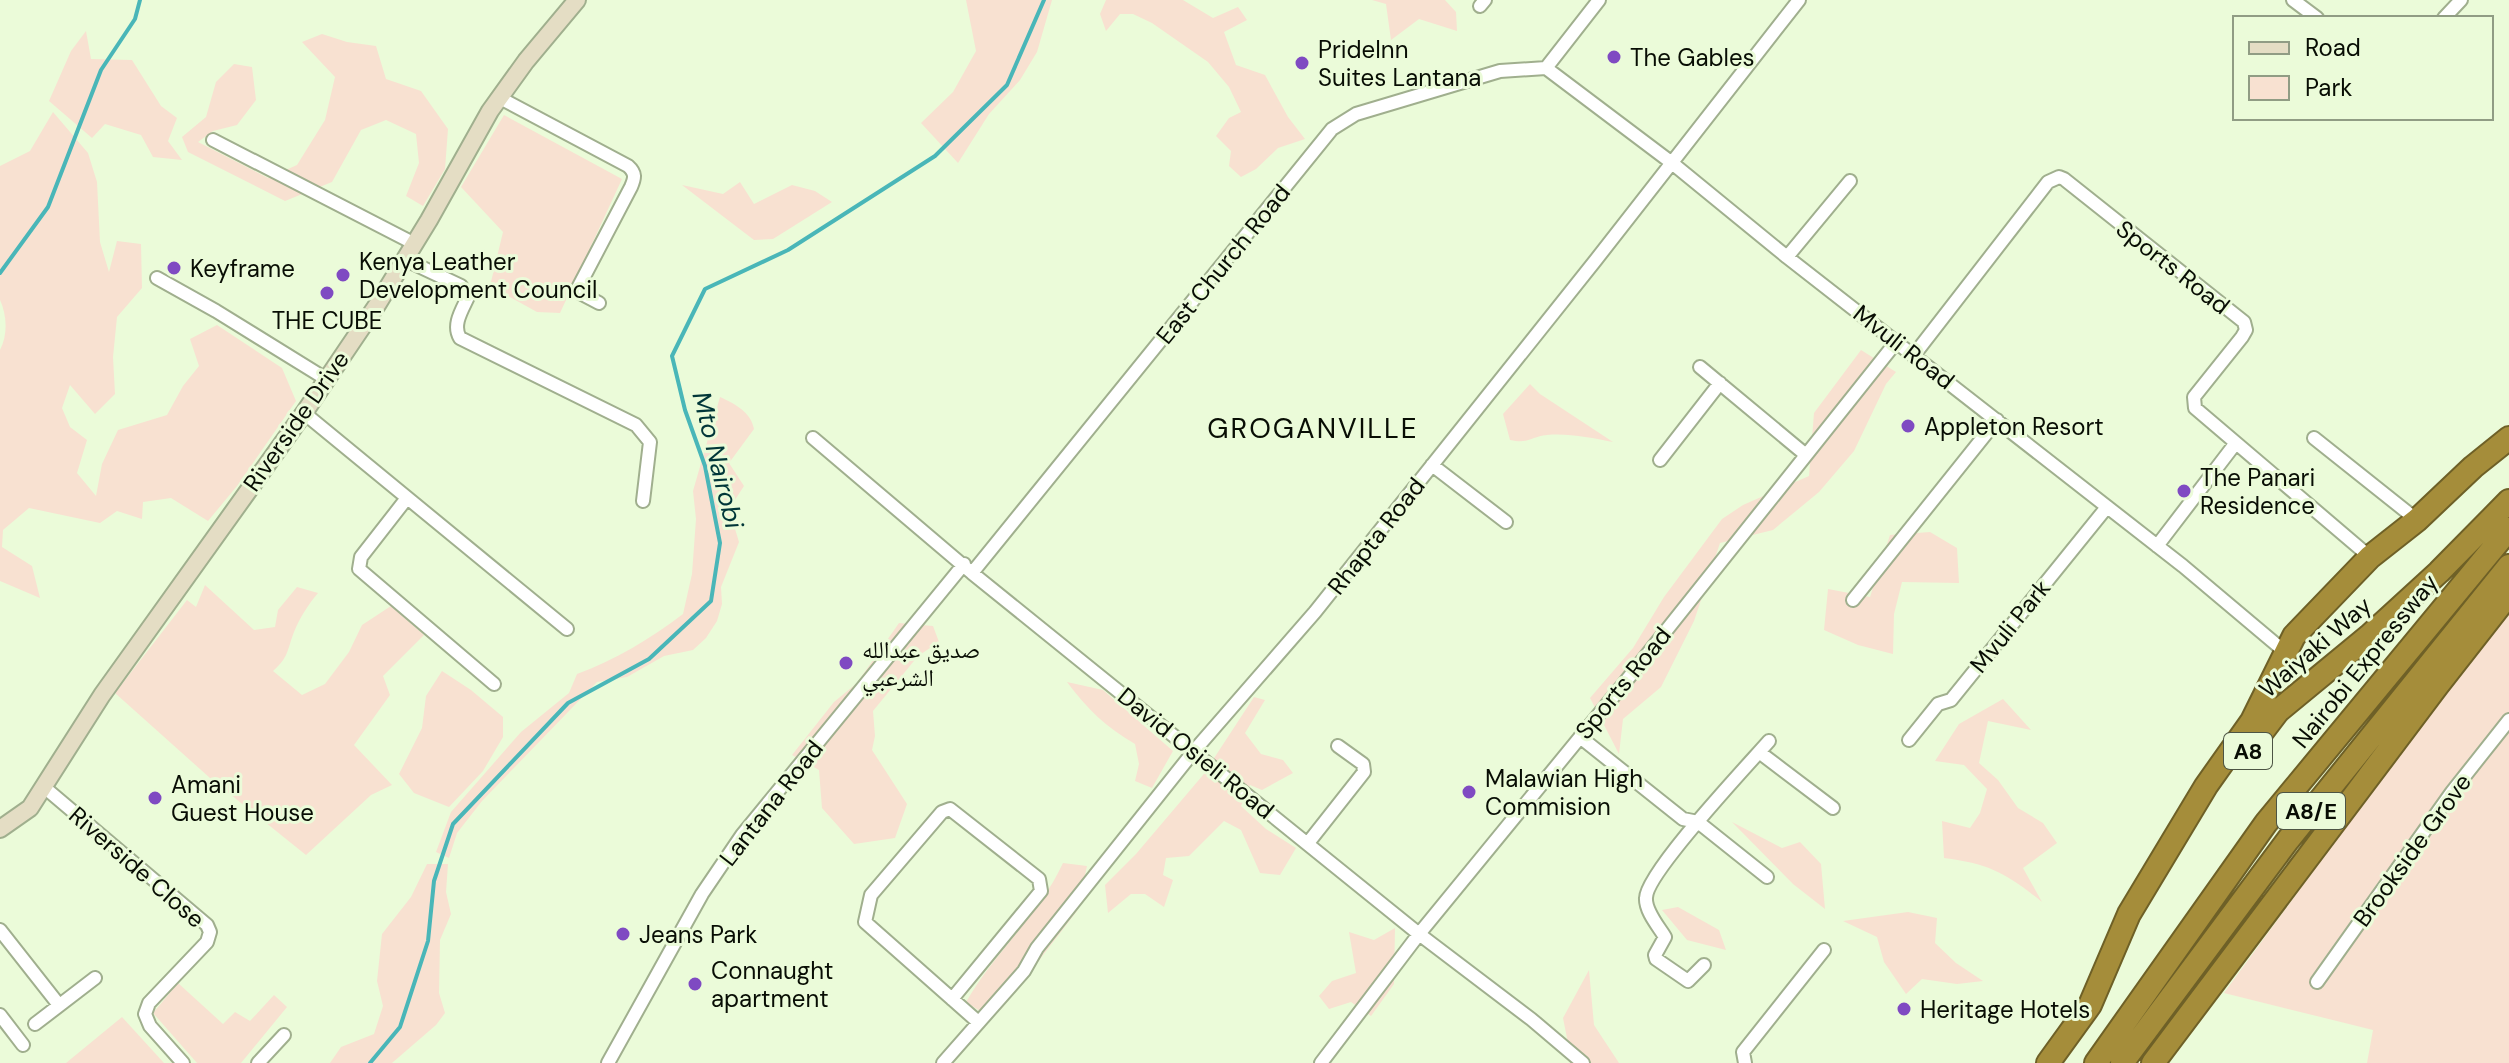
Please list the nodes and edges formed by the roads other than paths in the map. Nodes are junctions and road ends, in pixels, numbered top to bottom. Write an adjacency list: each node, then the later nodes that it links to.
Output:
1 (577, 0): 7 (street, Riverside Drive)
2 (1599, 0): 6 (street)
3 (1799, 0): 9 (street, Rhapta Road)
4 (2293, 0): 5 (street)
5 (2314, 16)
6 (1546, 68): 9 (street); 40 (street, East Church Road)
7 (500, 98): 11 (street, Riverside Drive); 15 (street)
8 (213, 140): 11 (street)
9 (1672, 163): 12 (street, Mvuli Road); 29 (street, Rhapta Road)
10 (1850, 181): 12 (street)
11 (415, 244): 13 (street, Riverside Drive)
12 (1787, 257): 16 (street, Mvuli Road)
13 (406, 260): 19 (street, Riverside Drive); 31 (street)
14 (157, 278): 19 (street)
15 (599, 303)
16 (1897, 341): 17 (street, Mvuli Road); 27 (street, Sports Road)
17 (1914, 355): 22 (street, Mvuli Road); 26 (street, Sports Road)
18 (1700, 367): 20 (street)
19 (326, 379): 21 (street, Riverside Drive)
20 (1720, 383): 27 (street); 28 (street)
21 (304, 413): 30 (street); 53 (street, Riverside Drive)
22 (1997, 420): 33 (street, Mvuli Road); 42 (street)
23 (813, 438): 40 (street, David Osieli Road)
24 (2314, 438): 34 (street)
25 (2509, 438): 34 (highway)
26 (2235, 444): 37 (street); 38 (street, Sports Road)
27 (1806, 455): 47 (street, Sports Road)
28 (1660, 460)
29 (1432, 465): 35 (street); 51 (street, Rhapta Road)
30 (407, 498): 43 (street); 45 (street)
31 (643, 501)
32 (2509, 501): 80 (highway, Waiyaki Way / A8)
33 (2107, 507): 37 (street, Mvuli Road); 48 (street, Mvuli Park)
34 (2417, 520): 38 (highway)
35 (1506, 522)
36 (2509, 529): 81 (highway, Nairobi Expressway / A8/E)
37 (2157, 546): 44 (street, Mvuli Road)
38 (2370, 557): 44 (highway)
39 (2509, 566): 82 (highway, A8/E)
40 (968, 568): 51 (street, David Osieli Road); 74 (street, Lantana Road)
41 (2509, 594): 83 (highway)
42 (1853, 600)
43 (567, 629)
44 (2284, 651): 79 (highway)
45 (494, 684)
46 (2509, 720): 64 (street, Brookside Grove)
47 (1580, 737): 55 (street); 60 (street, Sports Road)
48 (1909, 740)
49 (1769, 741): 52 (street)
50 (1338, 746): 57 (street)
51 (1194, 751): 57 (street, David Osieli Road); 68 (street, Rhapta Road)
52 (1759, 752): 54 (street); 55 (street)
53 (44, 787): 56 (street, Riverside Drive); 72 (street, Riverside Close)
54 (1833, 808)
55 (1698, 822): 58 (street); 62 (street)
56 (0, 829)
57 (1308, 843): 60 (street, David Osieli Road)
58 (1767, 877)
59 (0, 930): 66 (street)
60 (1419, 934): 76 (street, Sports Road); 77 (street, David Osieli Road)
61 (1824, 950): 78 (street)
62 (1704, 965)
63 (95, 978): 66 (street)
64 (2317, 982)
65 (952, 999): 65 (street); 68 (street)
66 (59, 1005): 69 (street)
67 (0, 1015): 71 (street)
68 (977, 1021): 75 (street, Rhapta Road)
69 (35, 1024)
70 (284, 1035): 73 (street)
71 (23, 1045)
72 (183, 1063)
73 (258, 1063)
74 (608, 1063)
75 (943, 1063)
76 (1321, 1063)
77 (1583, 1063)
78 (1745, 1063)
79 (2048, 1063)
80 (2065, 1063)
81 (2096, 1063)
82 (2122, 1063)
83 (2153, 1063)

